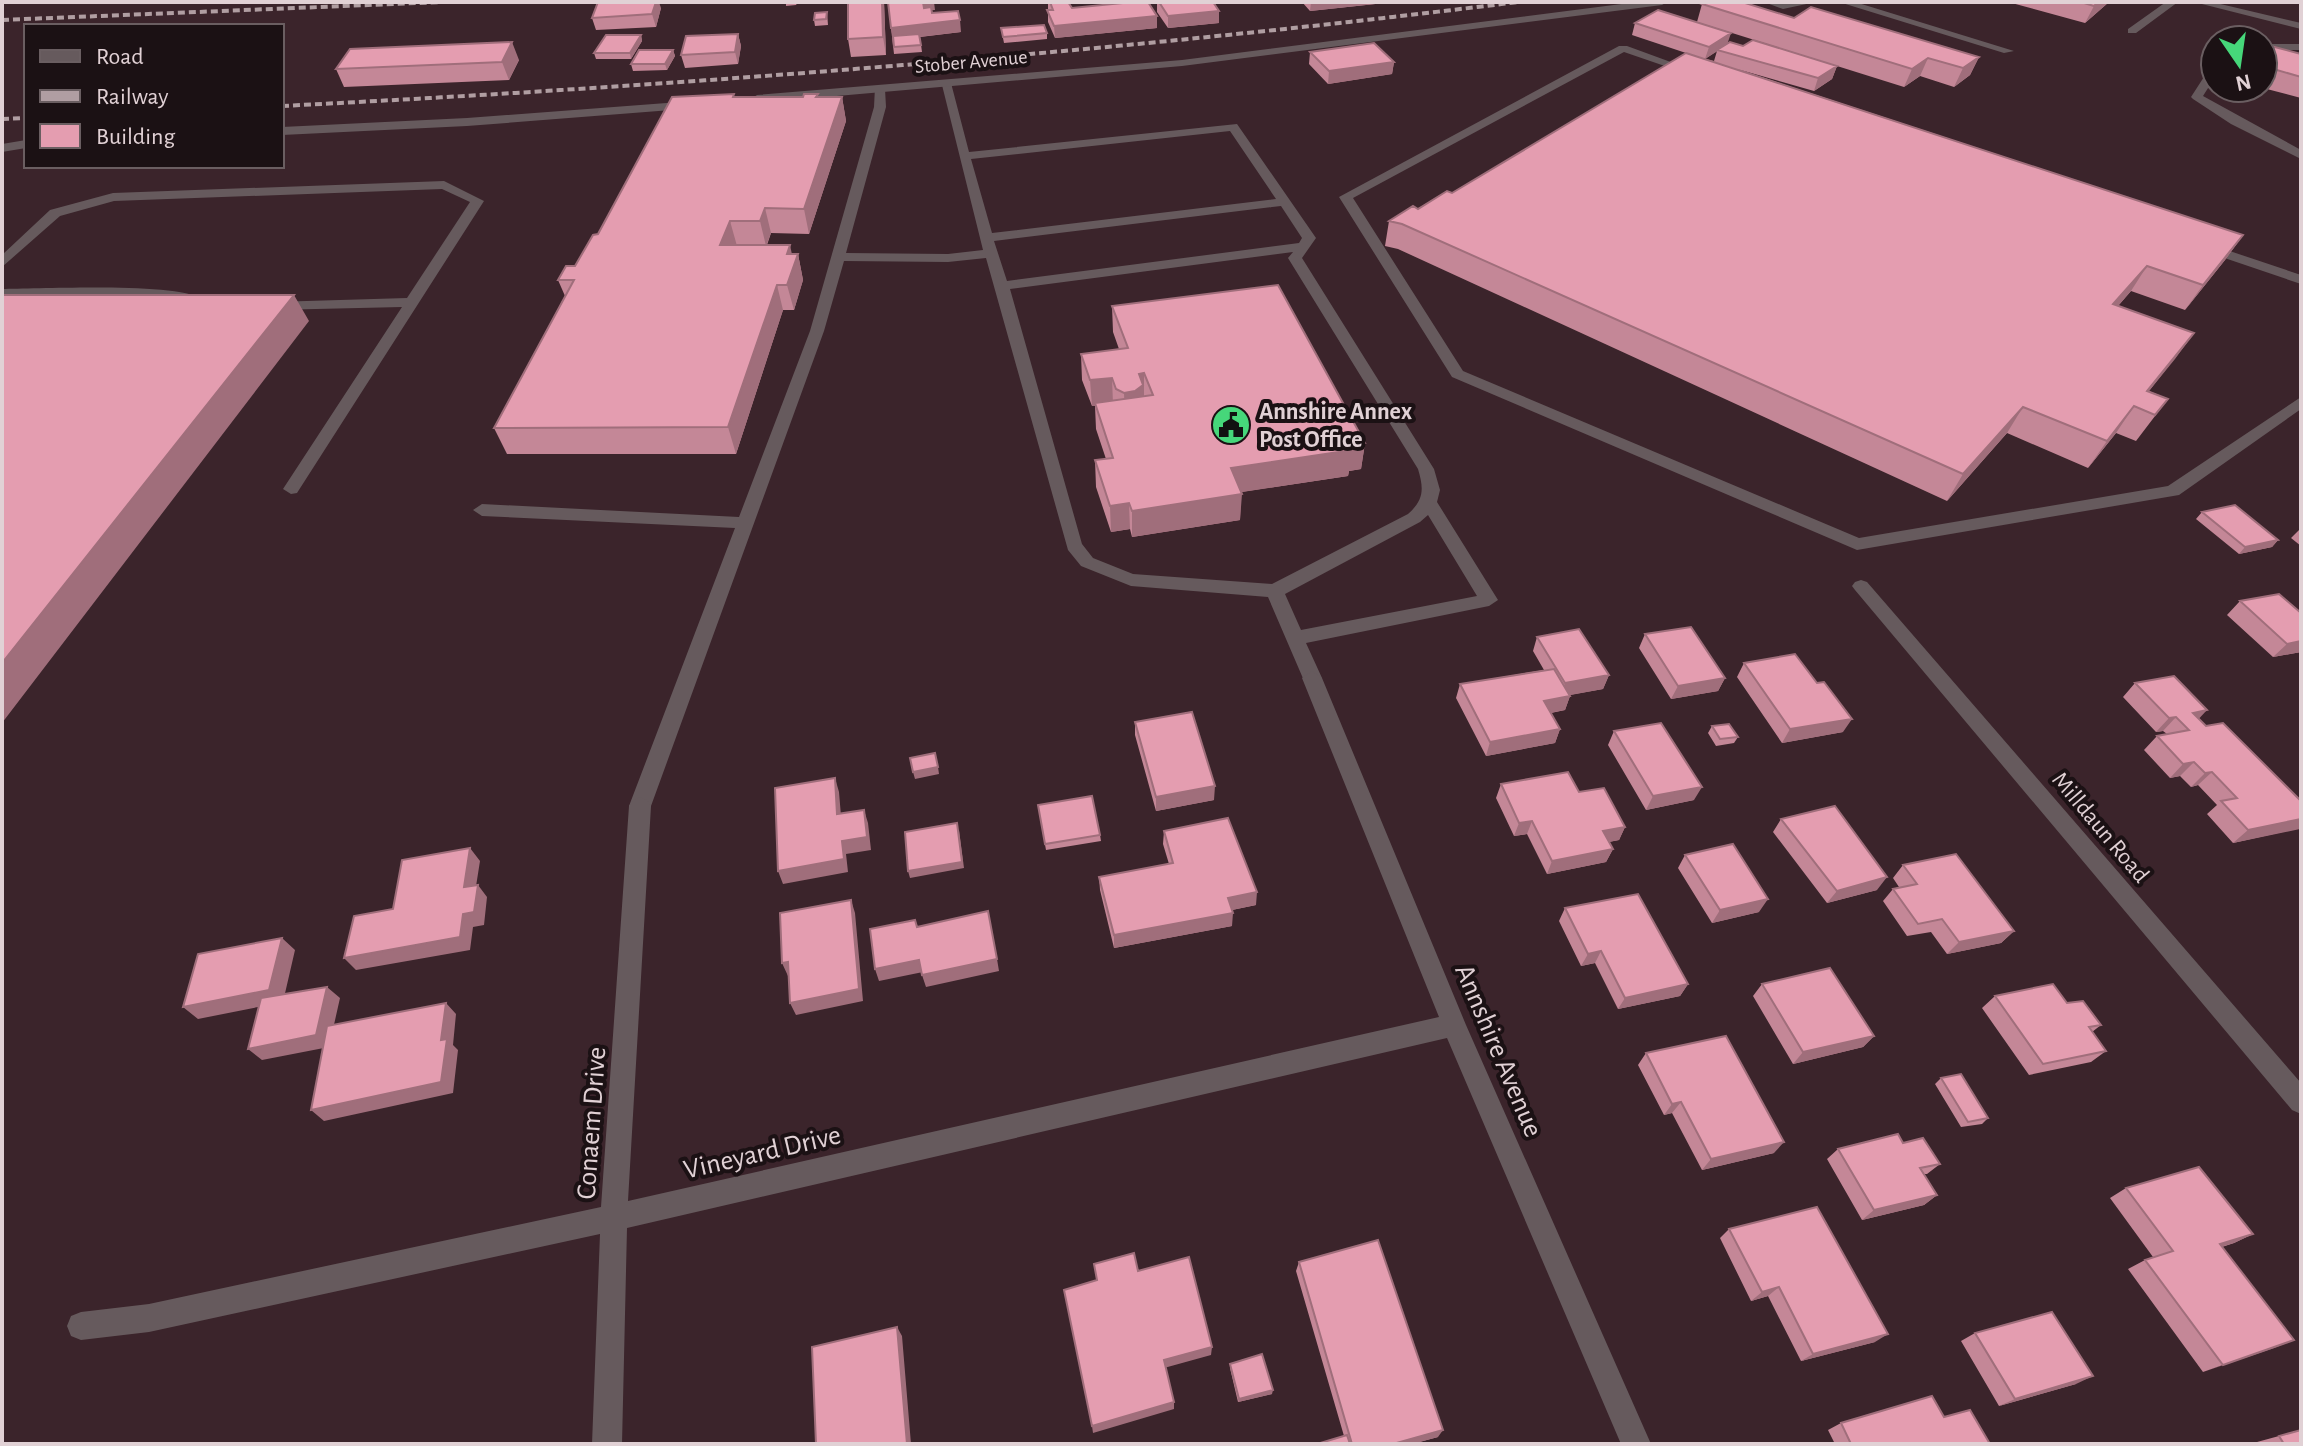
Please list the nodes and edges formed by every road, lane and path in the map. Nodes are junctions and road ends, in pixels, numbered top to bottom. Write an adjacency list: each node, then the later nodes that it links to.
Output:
1 (1662, 2): 13 (street, Stober Avenue)
2 (1769, 2): 3 (street)
3 (1811, 2)
4 (1844, 2): 11 (street)
5 (2173, 2): 8 (street)
6 (2199, 2): 7 (street)
7 (2301, 26)
8 (2132, 31)
9 (2279, 47): 10 (street)
10 (2301, 47)
11 (2008, 51)
12 (1713, 79): 35 (street)
13 (945, 83): 14 (street, Stober Avenue); 22 (street)
14 (879, 89): 15 (street, Stober Avenue); 27 (street, Conaem Drive)
15 (742, 101)
16 (712, 103): 18 (street)
17 (2208, 104): 21 (street)
18 (284, 131)
19 (24, 144): 20 (street)
20 (2, 148)
21 (2301, 155)
22 (965, 156): 23 (street); 25 (street)
23 (1284, 202): 25 (street); 26 (street)
24 (2180, 238): 29 (street)
25 (989, 246): 27 (street); 30 (street)
26 (1304, 246): 30 (street); 37 (street)
27 (837, 257): 39 (street, Conaem Drive)
28 (2, 263): 33 (street)
29 (2301, 280)
30 (1002, 286): 41 (street)
31 (2, 293): 32 (street)
32 (214, 302)
33 (412, 302): 34 (street); 36 (street)
34 (259, 306)
35 (2301, 402)
36 (291, 489)
37 (1430, 505): 41 (street); 42 (street)
38 (482, 510): 39 (street)
39 (746, 523): 45 (street, Conaem Drive)
40 (1861, 586): 44 (street, Milldaun Road)
41 (1275, 591): 42 (street, Annshire Avenue)
42 (1295, 638): 43 (street, Annshire Avenue)
43 (1454, 1025): 45 (street, Vineyard Drive); 48 (street, Annshire Avenue)
44 (2301, 1102)
45 (614, 1218): 46 (street, Vineyard Drive); 47 (street, Conaem Drive)
46 (81, 1326)
47 (607, 1444)
48 (1636, 1444)

